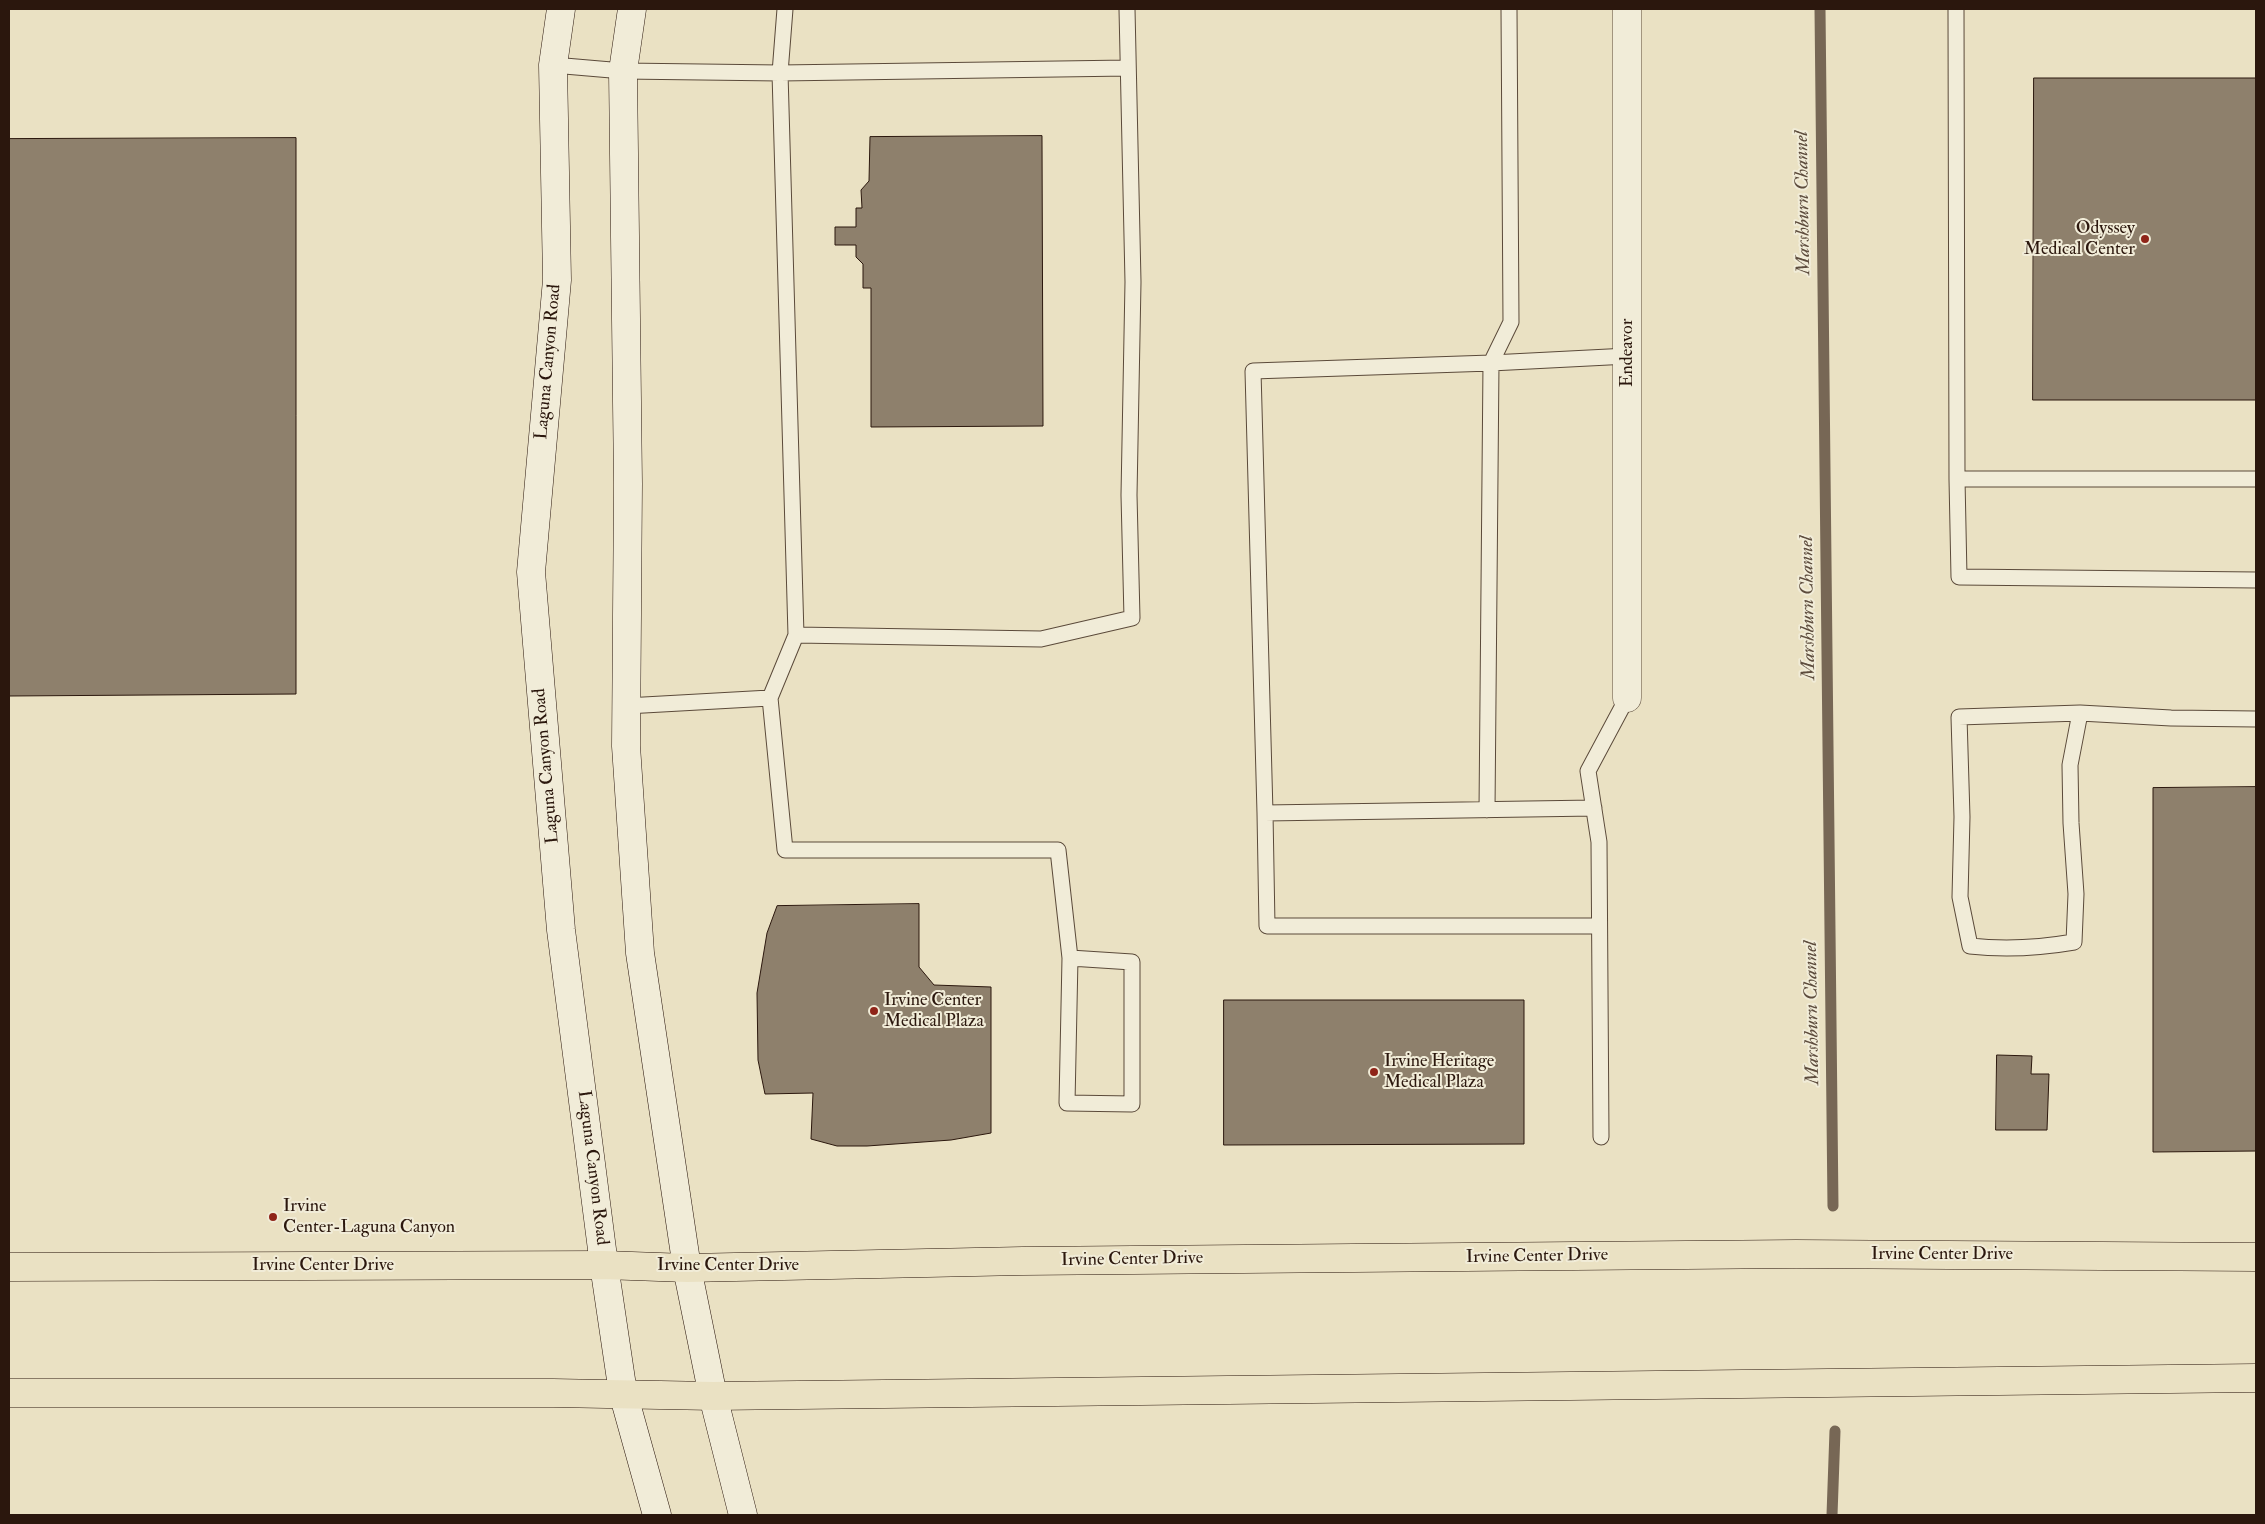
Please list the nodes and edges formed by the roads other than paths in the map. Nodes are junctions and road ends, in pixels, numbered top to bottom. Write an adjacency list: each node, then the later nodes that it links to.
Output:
1 (561, 9): 8 (main road, Laguna Canyon Road)
2 (632, 9): 10 (main road)
3 (785, 9): 11 (lane)
4 (1126, 9): 9 (lane)
5 (1509, 9): 13 (lane)
6 (1627, 9): 12 (main road, Endeavor)
7 (1956, 9): 14 (lane)
8 (553, 65): 10 (lane); 30 (main road, Laguna Canyon Road)
9 (1128, 68): 11 (lane); 17 (lane)
10 (623, 71): 11 (lane); 20 (main road)
11 (780, 73): 17 (lane)
12 (1628, 356): 13 (lane); 19 (main road, Endeavor)
13 (1491, 363): 24 (lane); 25 (lane)
14 (1957, 479): 15 (lane); 16 (lane)
15 (2256, 479)
16 (2256, 580)
17 (796, 635): 18 (lane)
18 (770, 698): 20 (lane); 27 (lane)
19 (1626, 698): 23 (lane)
20 (626, 706): 32 (main road)
21 (2080, 713): 21 (lane); 22 (lane)
22 (2256, 719)
23 (1594, 808): 24 (lane); 26 (lane)
24 (1487, 810): 25 (lane)
25 (1265, 813): 26 (lane)
26 (1599, 926): 28 (lane)
27 (1070, 958): 27 (lane)
28 (1601, 1137)
29 (2256, 1257): 32 (main road, Irvine Center Drive)
30 (604, 1265): 31 (main road, Irvine Center Drive); 32 (main road, Irvine Center Drive); 35 (main road, Laguna Canyon Road)
31 (9, 1267)
32 (687, 1268): 36 (main road)
33 (2256, 1378): 36 (main road)
34 (9, 1393): 35 (main road)
35 (623, 1393): 36 (main road); 37 (main road, Laguna Canyon Road)
36 (713, 1396): 38 (main road)
37 (657, 1515)
38 (744, 1515)

